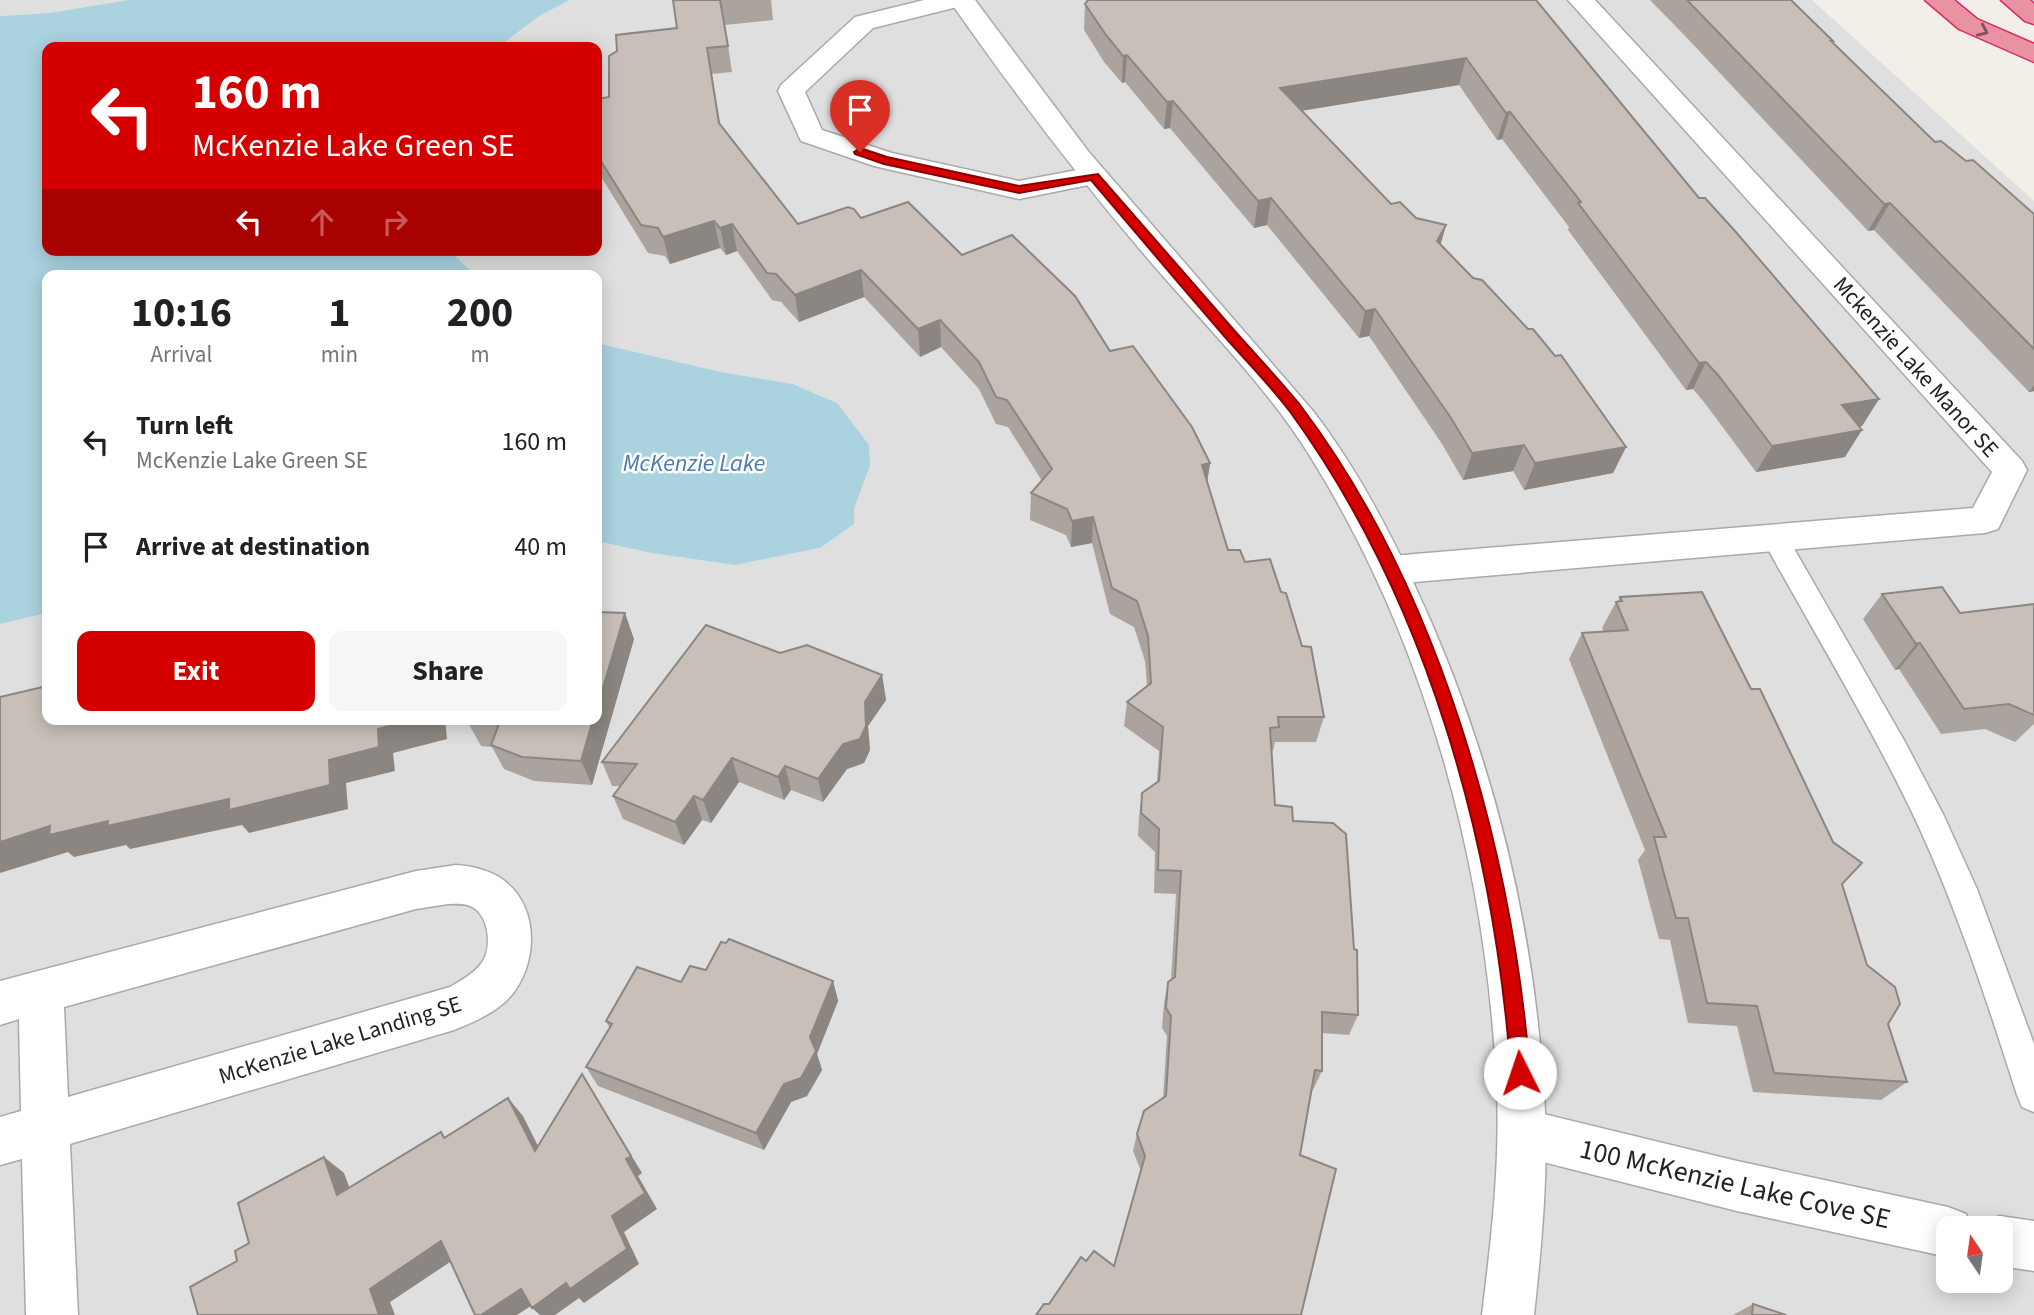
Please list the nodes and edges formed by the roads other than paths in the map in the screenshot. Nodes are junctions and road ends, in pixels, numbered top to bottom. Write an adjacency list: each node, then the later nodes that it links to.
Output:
1 (956, 0): 8 (street)
2 (962, 0): 8 (street)
3 (1581, 0): 9 (street, Mckenzie Lake Manor SE)
4 (1938, 0): 7 (highway, one-way to 7)
5 (2014, 0): 6 (highway)
6 (2034, 16)
7 (2034, 54)
8 (1093, 176): 10 (street)
9 (1776, 540): 10 (street, Mckenzie Lake Manor SE); 12 (lane)
10 (1391, 570): 14 (street)
11 (20, 997): 13 (street, McKenzie Lake Landing SE); 13 (street, McKenzie Lake Landing SE)
12 (2034, 1095)
13 (45, 1128): 15 (street, McKenzie Lake Landing SE); 19 (street, McKenzie Lake Landing SE)
14 (1523, 1133): 16 (street, 100 McKenzie Lake Cove SE); 20 (street)
15 (0, 1141)
16 (1936, 1229)
17 (2013, 1243): 18 (street)
18 (2034, 1246)
19 (52, 1315)
20 (1508, 1315)

